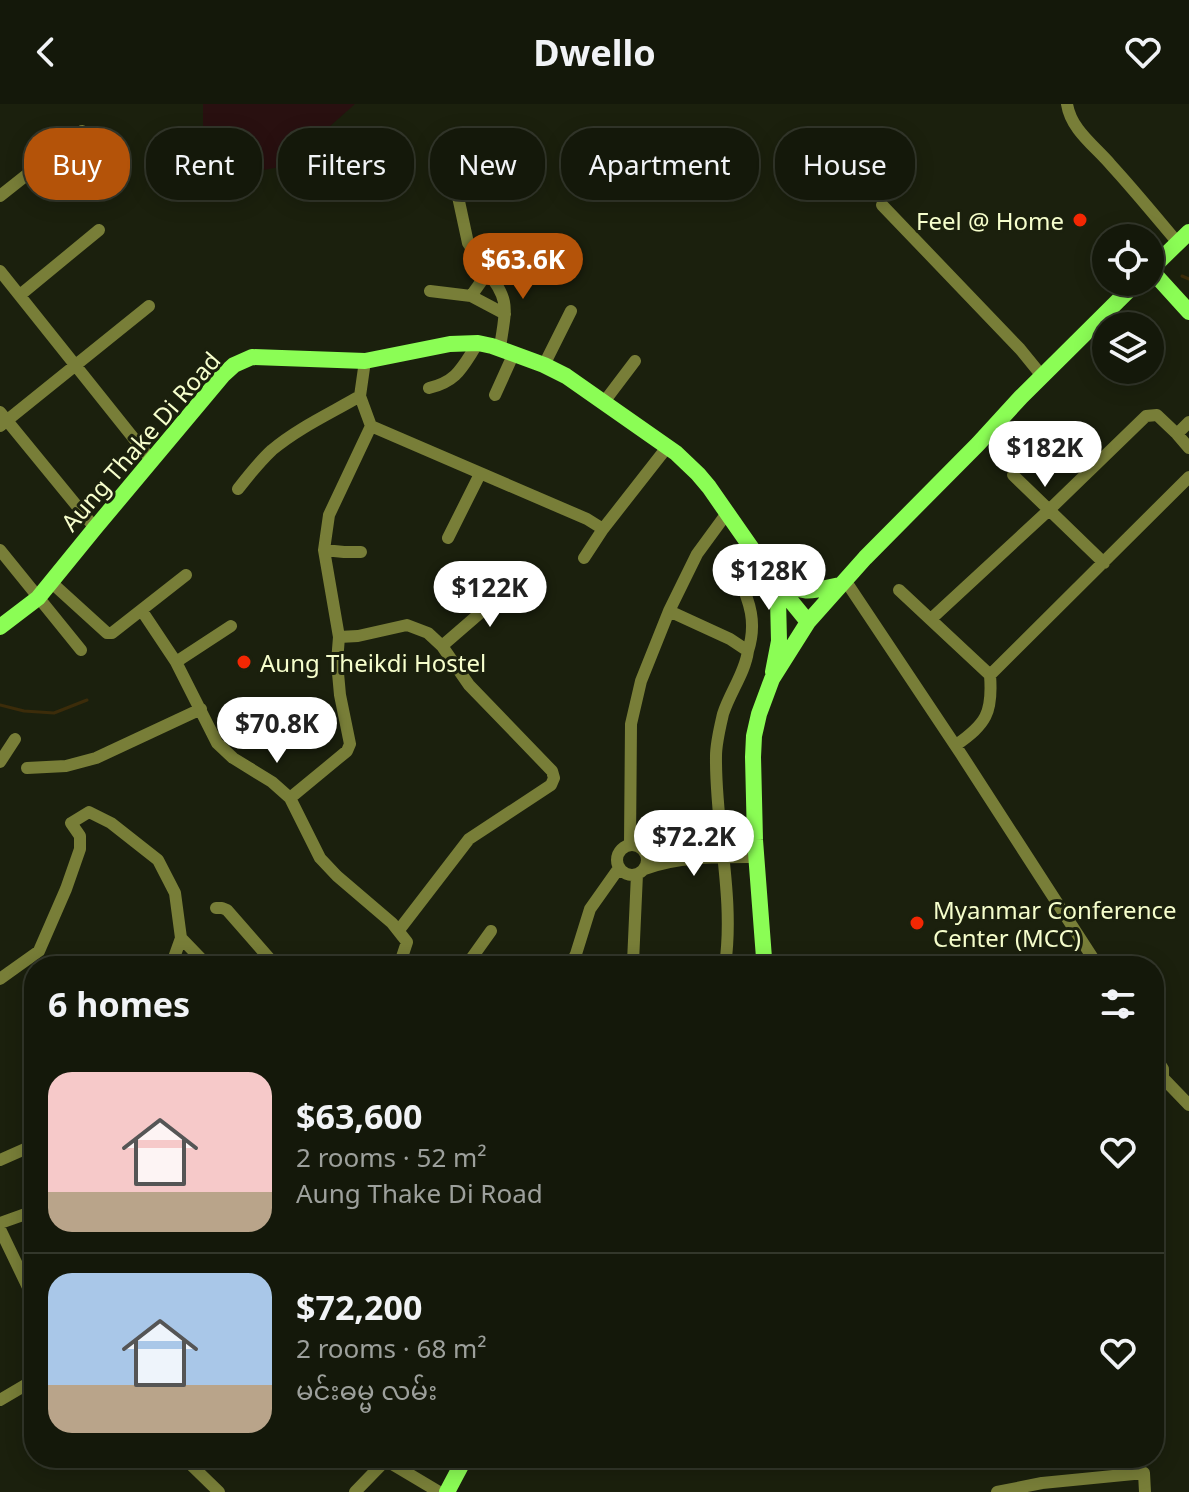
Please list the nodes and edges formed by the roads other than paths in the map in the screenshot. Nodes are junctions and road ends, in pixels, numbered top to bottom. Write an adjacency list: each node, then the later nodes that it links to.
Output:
1 (1067, 104): 7 (street)
2 (24, 177): 3 (street)
3 (0, 196)
4 (459, 200): 9 (street)
5 (882, 205): 26 (street)
6 (99, 230): 13 (street)
7 (1184, 238): 8 (main road)
8 (1164, 257)
9 (486, 270): 14 (street); 19 (street)
10 (0, 271): 13 (street)
11 (1164, 285): 18 (main road)
12 (430, 291): 14 (street)
13 (20, 295): 24 (street)
14 (471, 296): 19 (street)
15 (1123, 296): 26 (main road)
16 (149, 306): 24 (street)
17 (571, 311): 25 (street)
18 (1189, 312)
19 (505, 314): 21 (street)
20 (478, 343): 21 (main road, Aung Thake Di Road); 22 (main road, Aung Thake Di Road); 27 (street)
21 (507, 351): 25 (main road, Aung Thake Di Road); 28 (street)
22 (365, 361): 29 (street); 37 (main road, Aung Thake Di Road)
23 (635, 361): 30 (street)
24 (76, 365): 31 (street); 37 (street)
25 (544, 365): 30 (main road, Aung Thake Di Road)
26 (1042, 376): 56 (main road)
27 (429, 388)
28 (495, 395)
29 (360, 396): 33 (street); 41 (street)
30 (604, 402): 35 (main road, Aung Thake Di Road)
31 (2, 420): 44 (street)
32 (1189, 422): 34 (street)
33 (371, 426): 38 (street); 48 (street)
34 (1177, 434): 36 (street); 42 (street)
35 (668, 446): 43 (main road, Aung Thake Di Road); 45 (street)
36 (1189, 448)
37 (151, 460): 44 (main road, Aung Thake Di Road)
38 (480, 474): 45 (street); 46 (street)
39 (1013, 475): 42 (street)
40 (1189, 477): 51 (street)
41 (238, 489)
42 (1050, 509): 51 (street); 62 (street)
43 (727, 513): 54 (main road, Aung Thake Di Road); 61 (street)
44 (95, 528): 57 (main road, Aung Thake Di Road)
45 (603, 529): 50 (street)
46 (448, 538)
47 (0, 550): 59 (street)
48 (324, 550): 49 (street); 66 (street)
49 (361, 552)
50 (584, 558)
51 (1104, 563): 71 (street)
52 (186, 575): 60 (street)
53 (738, 576): 69 (street)
54 (773, 579): 56 (main road); 63 (main road, Aung Thake Di Road); 72 (main road)
55 (512, 582): 67 (street)
56 (843, 582): 63 (main road); 75 (street)
57 (52, 583): 59 (main road, Aung Thake Di Road); 60 (street)
58 (899, 590): 62 (street)
59 (38, 598): 65 (main road, Aung Thake Di Road); 68 (street)
60 (142, 611): 70 (street)
61 (669, 611): 69 (street); 79 (street)
62 (931, 619): 71 (street)
63 (808, 622): 72 (main road)
64 (231, 626): 70 (street)
65 (0, 627)
66 (339, 637): 67 (street); 78 (street)
67 (442, 646): 86 (street)
68 (81, 650)
69 (748, 651): 81 (street)
70 (176, 662): 73 (street)
71 (990, 675): 75 (street)
72 (772, 679): 80 (main road)
73 (201, 709): 77 (street); 78 (street)
74 (15, 739): 76 (street)
75 (956, 745): 99 (street)
76 (0, 762)
77 (27, 768)
78 (290, 798): 86 (street)
79 (630, 844): 82 (street); 83 (street)
80 (756, 848): 81 (street); 98 (main road)
81 (723, 850): 82 (street); 84 (street); 97 (street)
82 (646, 853): 84 (street)
83 (619, 868): 84 (street); 95 (street)
84 (641, 872): 96 (street)
85 (216, 908): 92 (street)
86 (399, 930): 93 (street)
87 (491, 931): 94 (street)
88 (181, 938): 89 (street); 90 (street); 91 (street)
89 (32, 956)
90 (175, 956)
91 (198, 956)
92 (267, 956)
93 (402, 956)
94 (473, 956)
95 (575, 956)
96 (634, 956)
97 (726, 956)
98 (764, 956)
99 (1092, 956)
100 (24, 962): 101 (street)
101 (0, 979)
102 (1164, 1085): 103 (street)
103 (1189, 1105)
104 (24, 1149): 105 (street)
105 (0, 1160)
106 (24, 1215): 107 (street)
107 (0, 1223)
108 (0, 1229): 109 (street)
109 (24, 1279)
110 (24, 1386): 111 (street)
111 (0, 1400)
112 (194, 1468): 116 (street)
113 (376, 1468): 117 (street)
114 (397, 1468): 118 (street)
115 (460, 1468): 119 (main road)
116 (219, 1492)
117 (355, 1492)
118 (439, 1492)
119 (447, 1492)
120 (997, 1492): 121 (street)
121 (1145, 1492)

